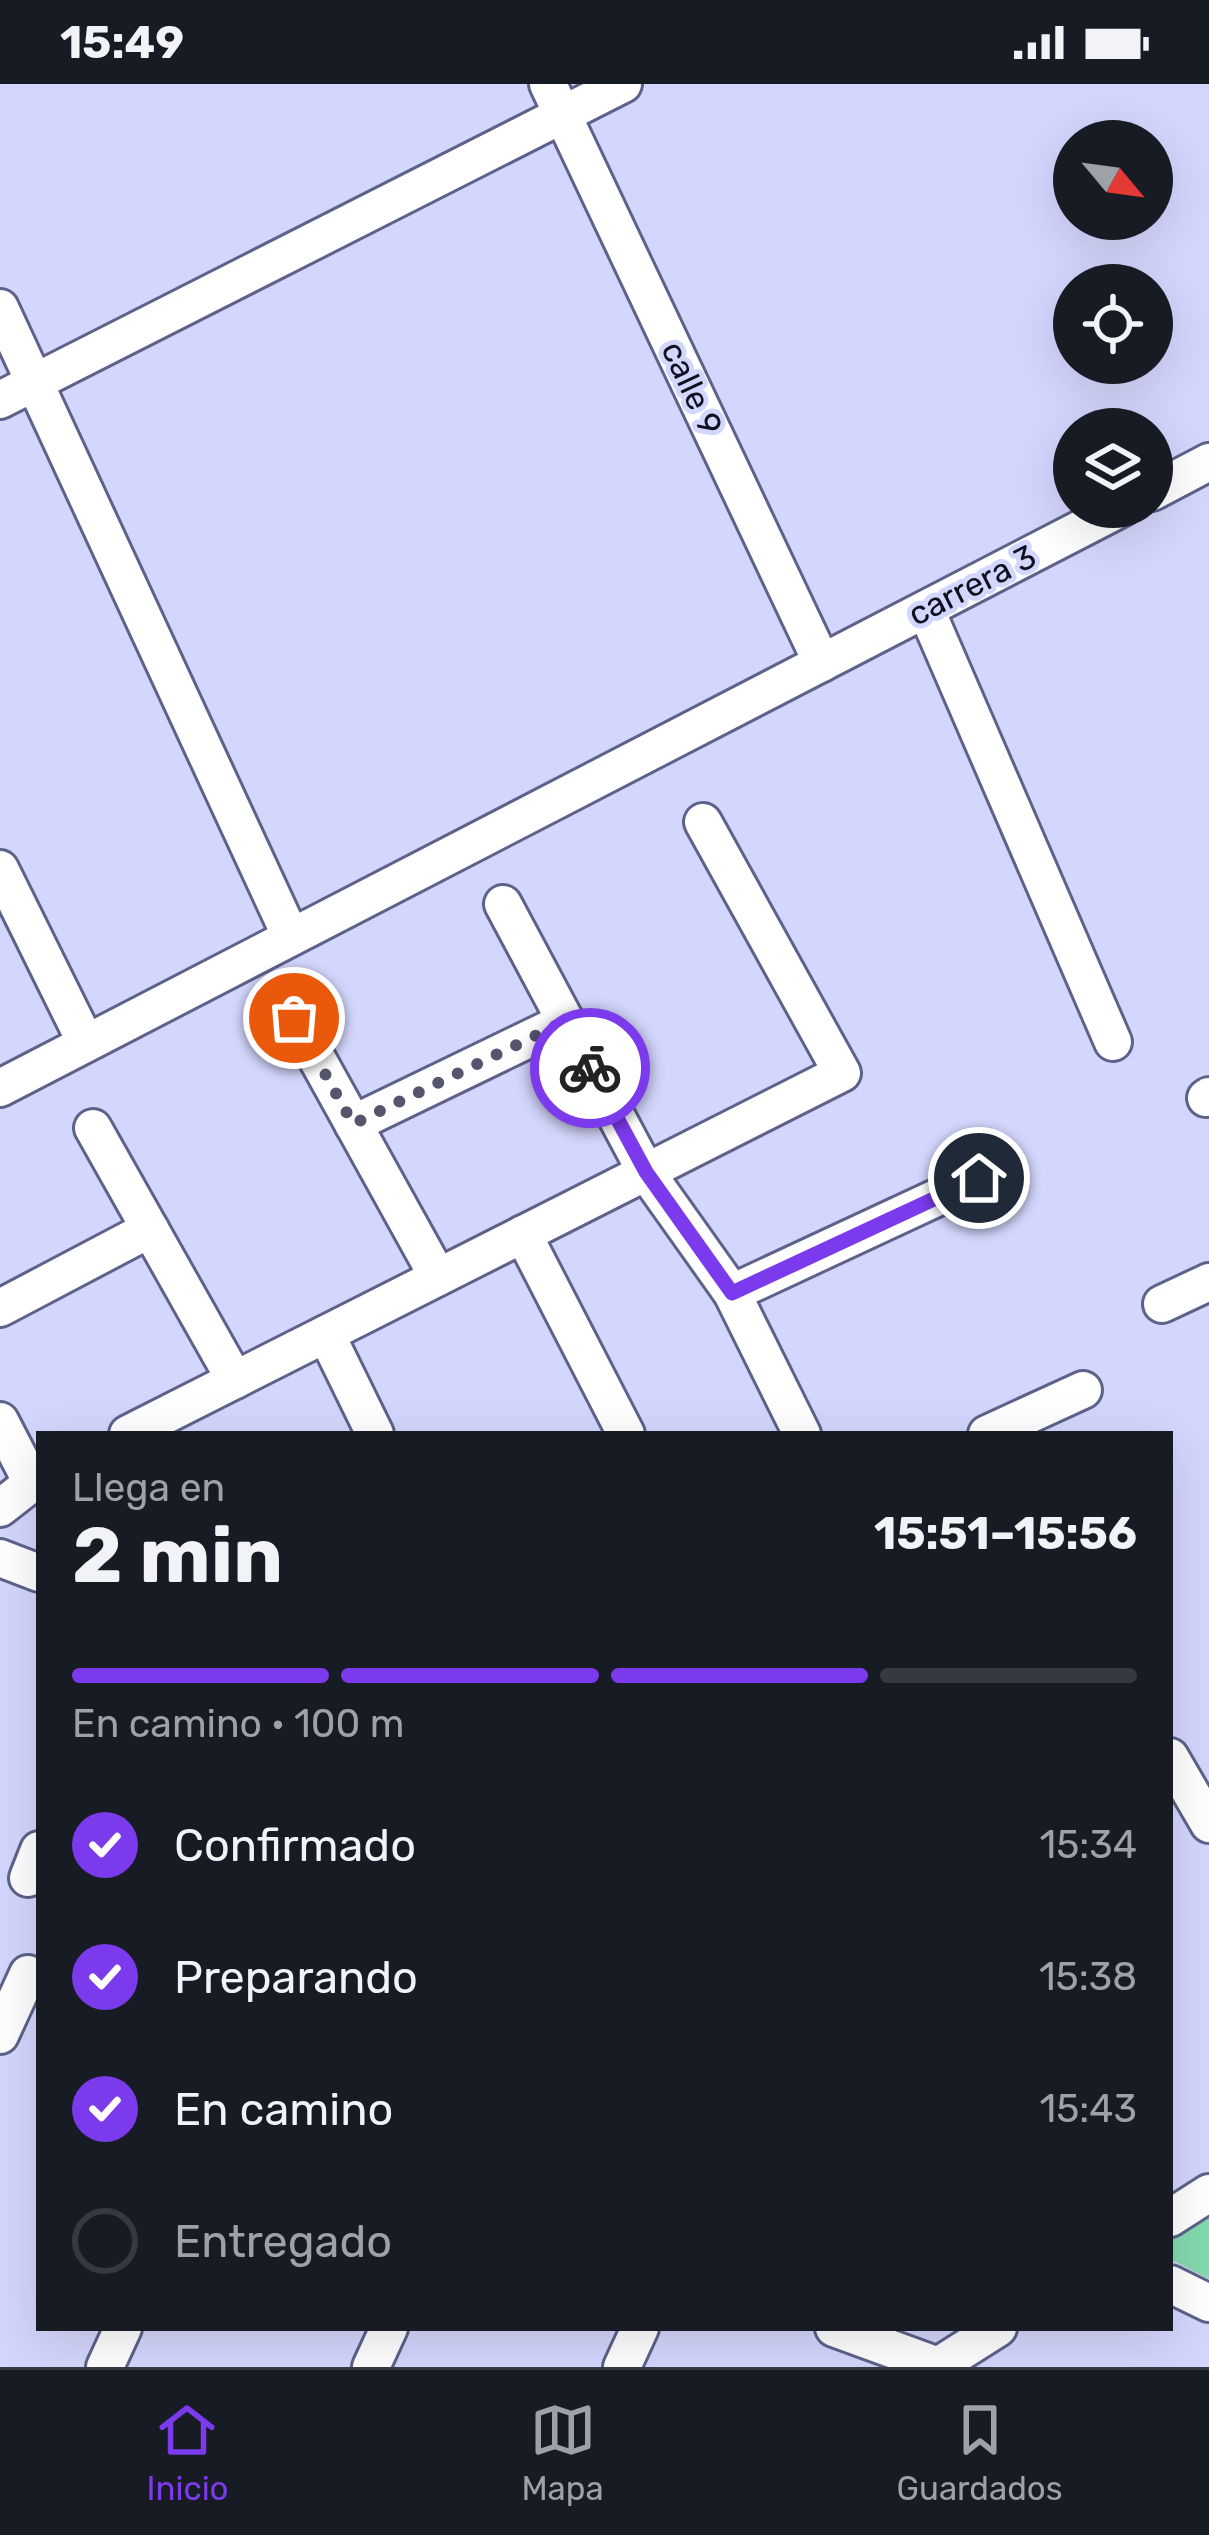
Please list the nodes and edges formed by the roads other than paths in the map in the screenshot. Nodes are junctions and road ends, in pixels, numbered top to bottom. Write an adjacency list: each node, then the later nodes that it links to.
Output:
1 (622, 84): 2 (street)
2 (556, 99): 4 (street); 10 (street, calle 9)
3 (0, 308): 4 (street)
4 (34, 382): 5 (street); 14 (street)
5 (0, 400)
6 (1209, 462): 7 (street)
7 (1173, 481)
8 (1083, 528): 9 (street, carrera 3)
9 (926, 610): 10 (street, carrera 3); 17 (street)
10 (822, 663): 14 (street, carrera 3)
11 (703, 822): 22 (street)
12 (0, 869): 18 (street)
13 (503, 904): 16 (street)
14 (291, 938): 18 (street, carrera 3)
15 (294, 1018): 20 (street)
16 (566, 1021): 20 (street); 22 (street)
17 (1113, 1042)
18 (86, 1043): 19 (street, carrera 3)
19 (0, 1088)
20 (353, 1124): 26 (street)
21 (93, 1128): 24 (street)
22 (646, 1172): 25 (street); 28 (street)
23 (979, 1178): 28 (street)
24 (150, 1229): 30 (street); 32 (street)
25 (523, 1234): 26 (street); 37 (street)
26 (438, 1277): 31 (street)
27 (1209, 1282): 29 (street)
28 (732, 1293): 38 (street)
29 (1162, 1304)
30 (0, 1308)
31 (326, 1334): 32 (street); 36 (street)
32 (235, 1380): 35 (street)
33 (1083, 1390): 39 (street)
34 (0, 1421): 40 (street)
35 (134, 1431)
36 (374, 1431)
37 (624, 1431)
38 (801, 1431)
39 (994, 1431)
40 (35, 1481): 41 (street)
41 (0, 1508)
42 (0, 1558): 43 (street)
43 (36, 1572)
44 (1173, 1761): 45 (street)
45 (1209, 1823)
46 (22, 1971): 47 (street)
47 (0, 2035)
48 (1209, 2193): 49 (street)
49 (1173, 2216)
50 (1173, 2285): 51 (street)
51 (1209, 2303)
52 (122, 2331): 59 (street)
53 (388, 2331): 60 (street)
54 (640, 2331): 61 (street)
55 (642, 2331): 62 (street)
56 (840, 2331): 58 (street)
57 (993, 2331): 58 (street)
58 (894, 2359)
59 (105, 2367)
60 (371, 2367)
61 (622, 2367)
62 (638, 2367)

